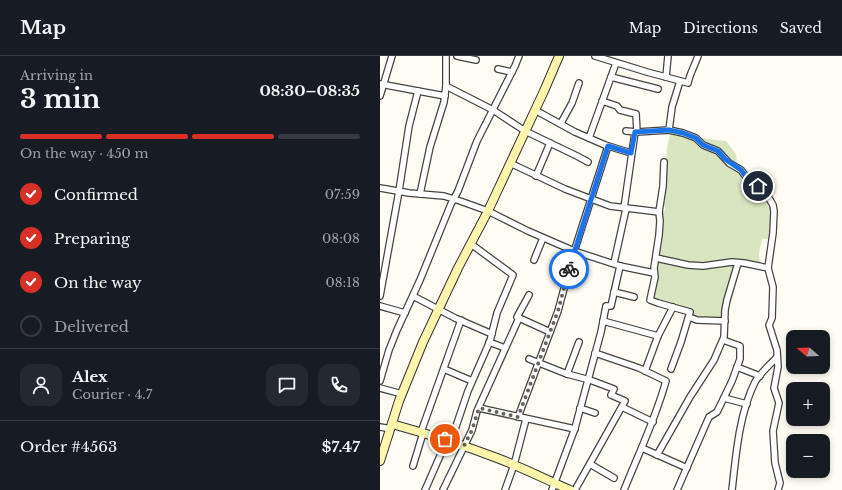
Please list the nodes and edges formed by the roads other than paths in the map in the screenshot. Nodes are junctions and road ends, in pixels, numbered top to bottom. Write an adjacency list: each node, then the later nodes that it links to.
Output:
1 (392, 56): 17 (street)
2 (446, 56): 18 (street)
3 (457, 56): 9 (street)
4 (519, 56): 12 (street)
5 (559, 56): 25 (street)
6 (595, 56): 10 (street)
7 (668, 56): 14 (street)
8 (698, 56): 15 (street)
9 (476, 60)
10 (616, 63): 13 (street); 14 (street)
11 (498, 68): 12 (street)
12 (512, 72): 24 (street)
13 (611, 77): 19 (street); 23 (street)
14 (666, 77): 15 (street)
15 (680, 81): 27 (street)
16 (580, 84): 26 (street)
17 (381, 85): 20 (street); 21 (street)
18 (446, 86): 22 (street); 24 (street)
19 (658, 89)
20 (418, 91): 22 (street); 40 (street)
21 (380, 96)
22 (445, 96): 41 (street)
23 (602, 101): 30 (street); 31 (street)
24 (493, 110): 28 (street); 43 (street)
25 (535, 110): 26 (street); 28 (street)
26 (561, 123): 31 (street)
27 (669, 130): 30 (street); 55 (street)
28 (525, 131): 32 (street); 37 (street)
29 (626, 131): 30 (street)
30 (636, 132): 34 (street)
31 (589, 138): 33 (street)
32 (550, 143): 35 (street); 38 (street)
33 (608, 146): 34 (street); 42 (street)
34 (631, 153): 44 (street)
35 (588, 162)
36 (664, 162): 46 (street)
37 (510, 163): 38 (street); 45 (street)
38 (536, 176): 42 (street)
39 (380, 188): 40 (street)
40 (399, 191): 41 (street); 59 (street)
41 (420, 194): 43 (street)
42 (591, 199): 44 (street); 49 (street)
43 (454, 200): 45 (street); 60 (street)
44 (625, 208): 46 (street); 52 (street)
45 (488, 212): 47 (street); 48 (street)
46 (659, 212): 50 (street)
47 (543, 238): 49 (street); 51 (street)
48 (471, 244): 64 (street); 72 (street)
49 (574, 251): 52 (street); 71 (street)
50 (656, 258): 53 (street); 56 (street)
51 (534, 260)
52 (614, 263): 54 (street)
53 (738, 263): 55 (street); 70 (street)
54 (620, 266): 56 (street); 57 (street)
55 (768, 268): 79 (street)
56 (654, 273): 63 (street)
57 (614, 292): 61 (street); 69 (street)
58 (529, 295): 67 (street)
59 (380, 296)
60 (412, 296): 64 (street); 65 (street)
61 (634, 297)
62 (380, 306): 65 (street)
63 (673, 307): 66 (street); 73 (street)
64 (439, 309): 68 (street); 92 (street)
65 (405, 312): 89 (street)
66 (689, 317): 70 (street); 84 (street)
67 (519, 318): 71 (street); 77 (street)
68 (461, 320): 72 (street); 83 (street)
69 (603, 321): 73 (street); 78 (street)
70 (725, 321): 74 (street)
71 (550, 332): 81 (street)
72 (492, 334): 75 (street)
73 (658, 336): 85 (street)
74 (723, 340): 82 (street); 109 (street)
75 (489, 342): 77 (street); 90 (street)
76 (579, 342): 86 (street)
77 (505, 348): 96 (street)
78 (595, 353): 85 (street); 88 (street)
79 (777, 357): 87 (street); 125 (street)
80 (529, 359): 81 (street)
81 (538, 362): 86 (street); 99 (street)
82 (737, 367): 87 (street); 93 (street)
83 (444, 369): 90 (street); 105 (street)
84 (671, 369)
85 (645, 372): 101 (street)
86 (567, 374): 88 (street)
87 (760, 376): 94 (street)
88 (588, 380): 95 (street); 97 (street)
89 (380, 381)
90 (472, 381): 106 (street)
91 (380, 388): 92 (street)
92 (402, 394): 103 (street)
93 (724, 398): 94 (street); 114 (street)
94 (748, 404): 124 (street)
95 (622, 407): 101 (street); 111 (street)
96 (479, 408): 99 (street); 107 (street)
97 (580, 408): 98 (street); 104 (street)
98 (595, 413)
99 (518, 417): 100 (street)
100 (526, 419): 104 (street); 112 (street)
101 (653, 422): 108 (street)
102 (380, 427): 103 (street)
103 (391, 427): 105 (street); 110 (street)
104 (575, 429): 116 (street)
105 (422, 433): 106 (street); 113 (street)
106 (449, 440): 107 (street); 117 (street)
107 (464, 446): 112 (street); 118 (street)
108 (642, 448): 109 (street); 122 (street)
109 (657, 455): 114 (street)
110 (380, 461)
111 (590, 464): 115 (street); 121 (street)
112 (514, 465): 116 (street); 119 (street)
113 (413, 466)
114 (687, 468): 123 (street)
115 (614, 478)
116 (554, 487): 120 (street)
117 (425, 490)
118 (443, 490)
119 (505, 490)
120 (570, 490)
121 (575, 490)
122 (624, 490)
123 (677, 490)
124 (732, 490)
125 (778, 490)

